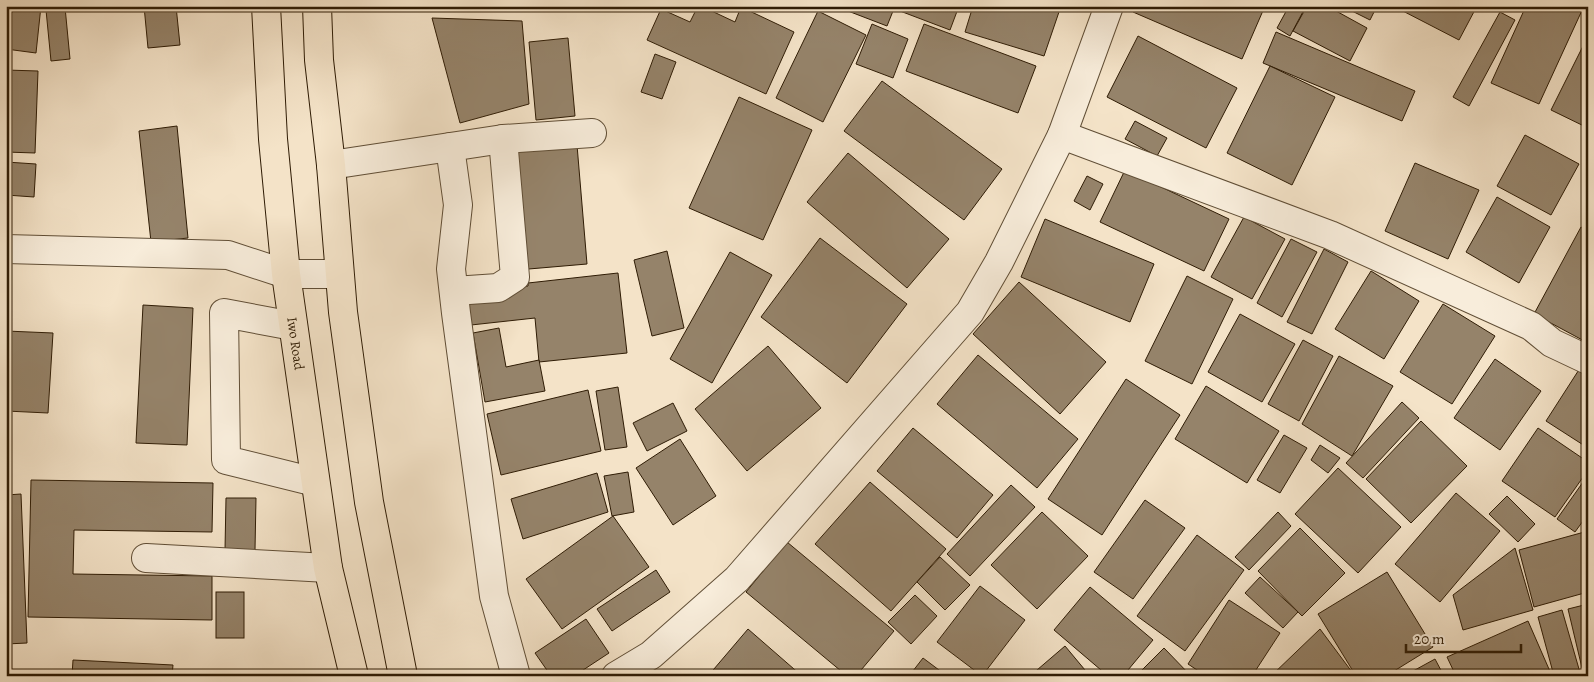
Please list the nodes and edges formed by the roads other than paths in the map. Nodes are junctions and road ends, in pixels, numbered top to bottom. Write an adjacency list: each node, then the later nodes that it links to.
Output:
1 (266, 6): 10 (main road, Iwo Road)
2 (318, 6): 8 (main road)
3 (1109, 6): 5 (street)
4 (592, 133): 6 (street)
5 (1062, 136): 14 (street); 21 (street)
6 (503, 139): 7 (street); 12 (street)
7 (450, 147): 8 (street); 12 (street)
8 (331, 165): 11 (main road)
9 (6, 249): 10 (street)
10 (286, 274): 11 (street); 13 (main road, Iwo Road)
11 (339, 274): 19 (main road)
12 (454, 291): 20 (street)
13 (293, 326): 15 (main road, Iwo Road); 15 (street)
14 (1588, 360)
15 (315, 482): 17 (main road, Iwo Road)
16 (146, 558): 17 (street)
17 (328, 568): 18 (main road, Iwo Road)
18 (354, 676)
19 (403, 676)
20 (516, 676)
21 (616, 676)

